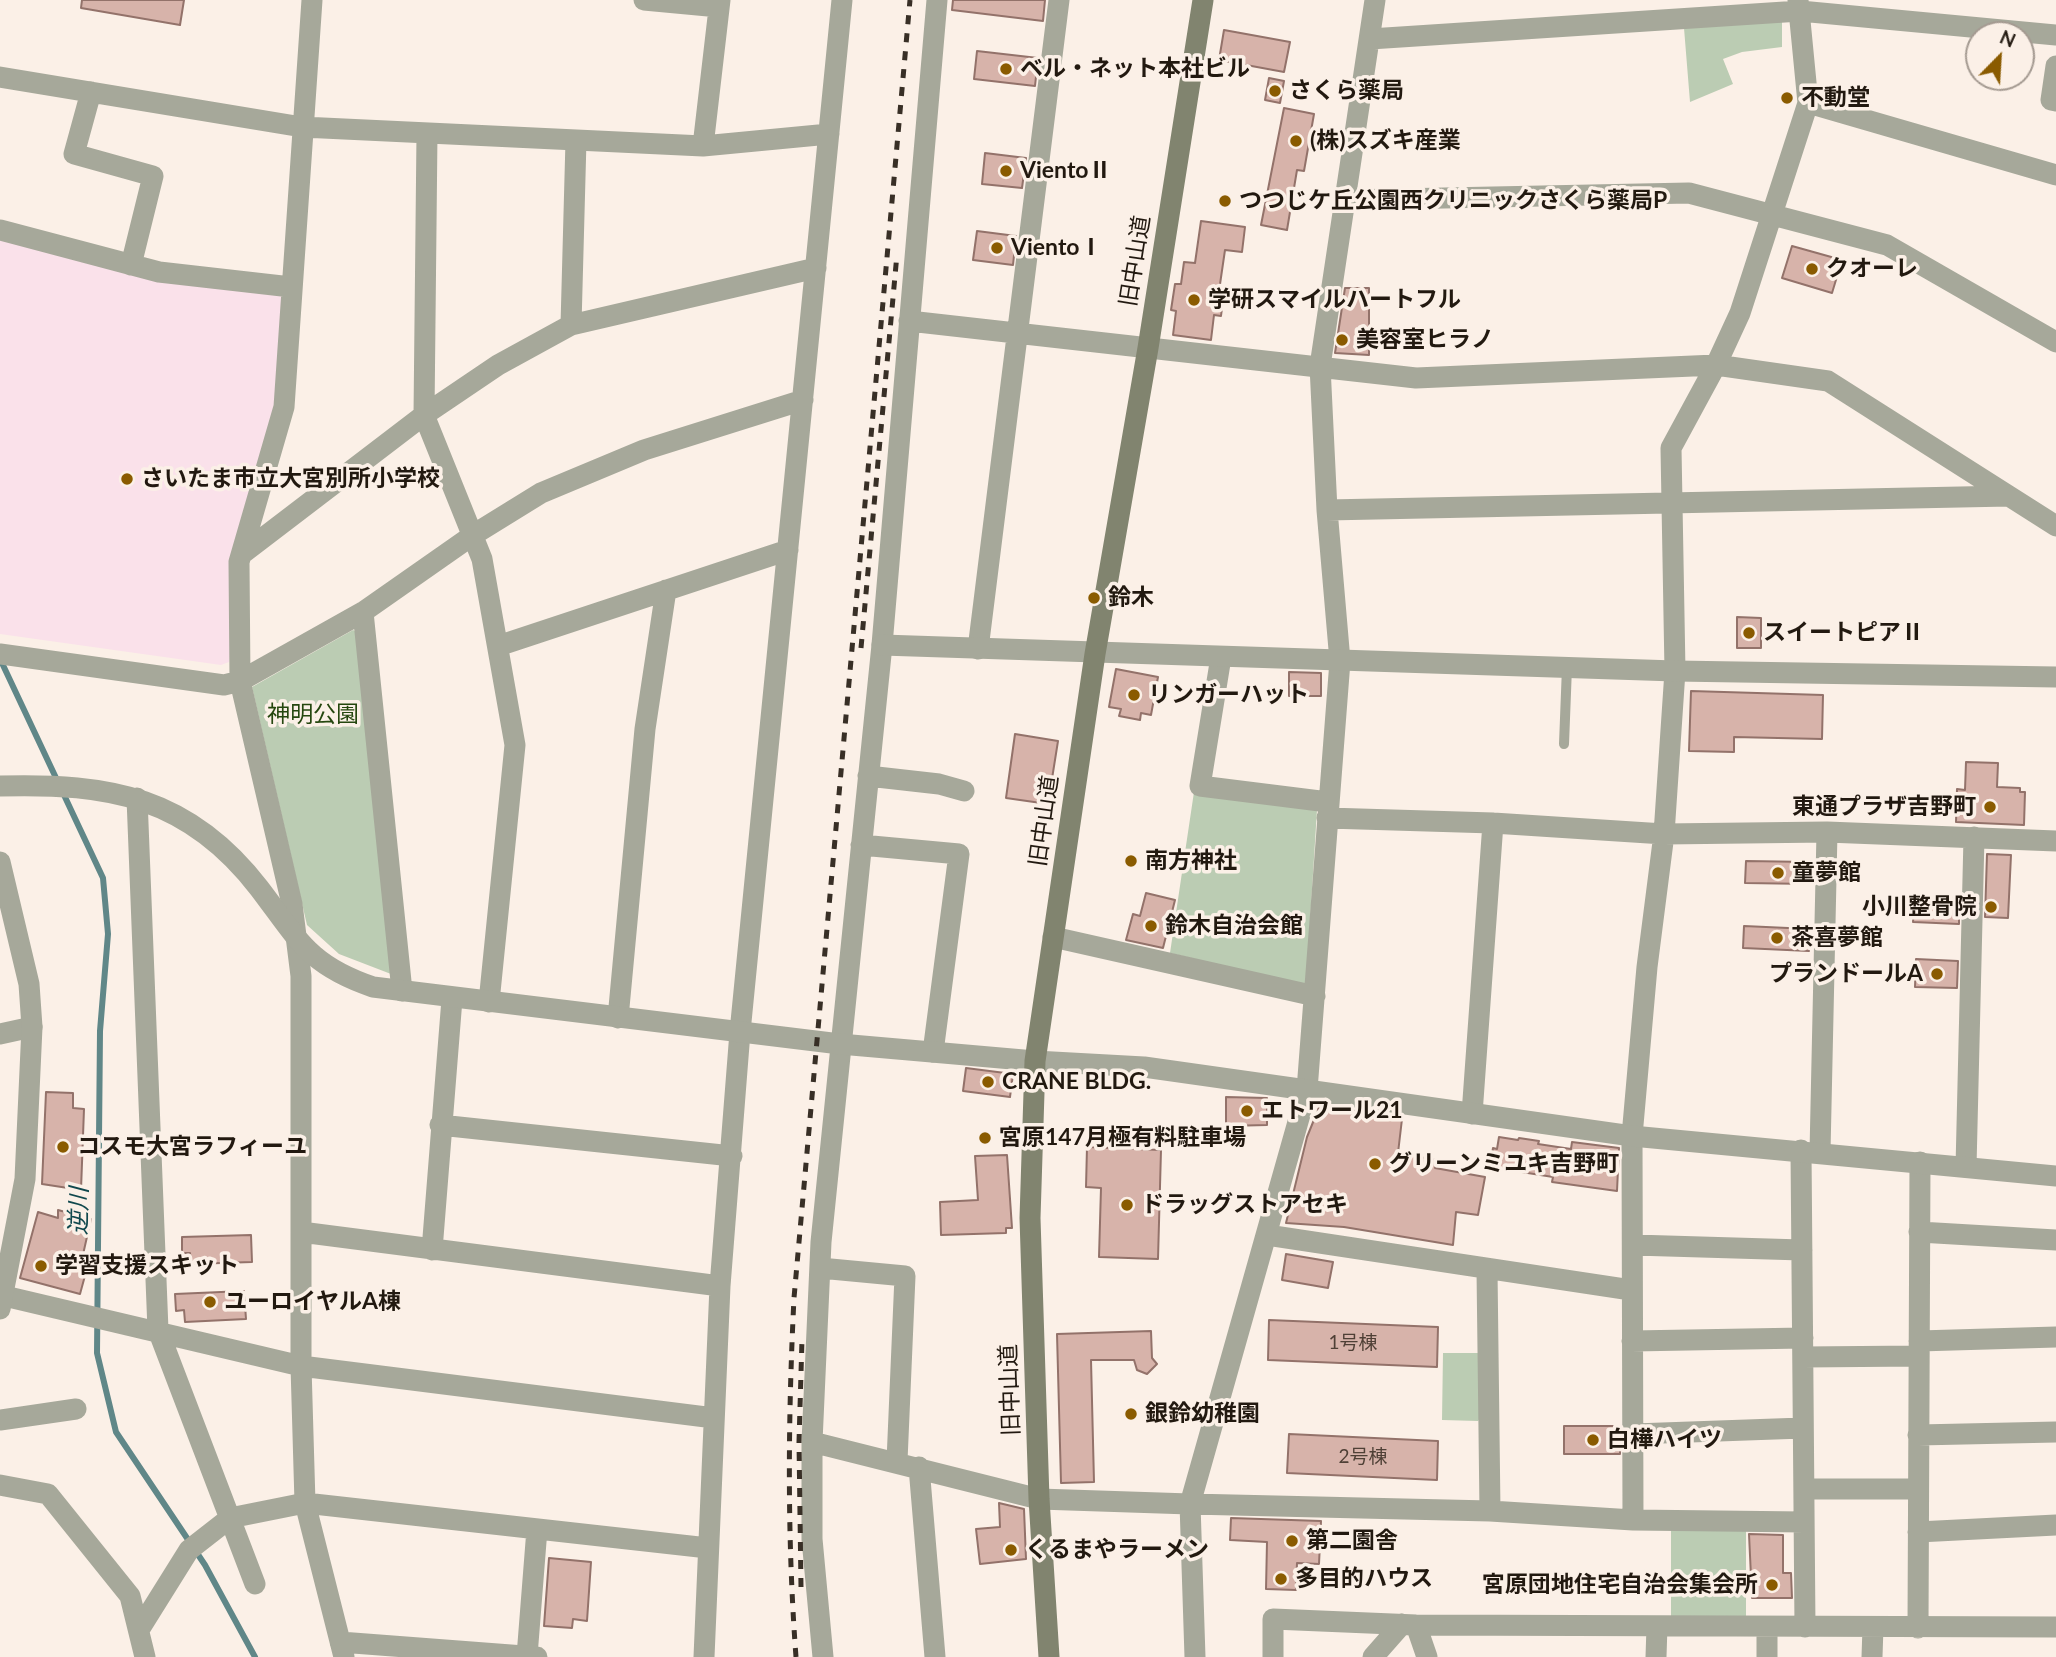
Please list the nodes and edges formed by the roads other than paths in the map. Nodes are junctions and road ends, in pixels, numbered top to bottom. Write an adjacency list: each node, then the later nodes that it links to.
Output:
1 (312, 0): 17 (street)
2 (644, 0): 8 (street)
3 (842, 0): 19 (street)
4 (937, 0): 29 (street)
5 (1059, 0): 31 (street)
6 (1203, 0): 33 (main road, 旧中山道)
7 (1375, 0): 11 (street)
8 (720, 4): 21 (street)
9 (1799, 6): 10 (street); 11 (street); 16 (street)
10 (2056, 35)
11 (1370, 39): 23 (street)
12 (2056, 66): 15 (street)
13 (0, 76): 14 (street)
14 (91, 92): 17 (street); 26 (street)
15 (2056, 101)
16 (1808, 103): 22 (street); 24 (street)
17 (302, 127): 18 (street); 28 (street)
18 (427, 133): 20 (street); 37 (street)
19 (829, 134): 21 (street); 27 (street)
20 (576, 140): 21 (street); 30 (street)
21 (703, 146)
22 (2056, 175)
23 (1346, 200): 24 (street); 35 (street)
24 (1772, 216): 32 (street); 34 (street)
25 (0, 230): 26 (street)
26 (131, 265): 28 (street)
27 (816, 268): 30 (street); 36 (street)
28 (291, 287): 44 (street)
29 (909, 321): 31 (street); 47 (street)
30 (571, 325): 37 (street)
31 (1019, 333): 33 (street); 49 (street)
32 (2056, 342)
33 (1148, 348): 35 (street); 51 (main road, 旧中山道)
34 (1716, 365): 35 (street); 38 (street); 39 (street)
35 (1320, 366): 40 (street)
36 (803, 400): 42 (street); 43 (street)
37 (424, 415): 42 (street); 44 (street)
38 (2009, 496): 39 (street); 41 (street)
39 (1672, 504): 40 (street); 55 (street)
40 (1326, 510): 53 (street)
41 (2056, 526)
42 (472, 535): 46 (street); 48 (street)
43 (789, 550): 45 (street); 79 (street)
44 (242, 554): 57 (street)
45 (666, 590): 48 (street); 77 (street)
46 (363, 612): 57 (street); 73 (street)
47 (882, 645): 49 (street); 59 (street)
48 (498, 646): 76 (street)
49 (978, 649): 51 (street)
50 (0, 654): 57 (street)
51 (1095, 654): 52 (street); 71 (main road, 旧中山道)
52 (1221, 657): 53 (street); 63 (street)
53 (1340, 660): 54 (street); 63 (street)
54 (1567, 667): 55 (street); 58 (lane)
55 (1675, 671): 56 (street); 66 (street)
56 (2056, 677)
57 (240, 681): 72 (street)
58 (1564, 744)
59 (868, 776): 61 (street); 69 (street)
60 (0, 786): 62 (street)
61 (964, 791)
62 (137, 797): 72 (street); 105 (street)
63 (1328, 810): 64 (street); 74 (street)
64 (1493, 823): 66 (street); 85 (street)
65 (1827, 832): 66 (street); 67 (street); 88 (street)
66 (1664, 834): 87 (street)
67 (1974, 838): 68 (street); 91 (street)
68 (2056, 841)
69 (861, 845): 81 (street); 82 (street)
70 (0, 862): 78 (street)
71 (1053, 937): 74 (street); 83 (main road, 旧中山道)
72 (296, 940): 73 (street); 93 (street)
73 (402, 991): 75 (street)
74 (1315, 996): 84 (street)
75 (452, 999): 76 (street); 86 (street)
76 (489, 1002): 77 (street)
77 (618, 1018): 79 (street)
78 (32, 1027): 80 (street); 104 (street)
79 (740, 1032): 81 (street); 89 (street)
80 (0, 1034)
81 (840, 1044): 82 (street); 100 (street)
82 (933, 1052): 83 (street)
83 (1035, 1061): 84 (street); 124 (main road, 旧中山道)
84 (1307, 1090): 85 (street); 95 (street)
85 (1472, 1114): 87 (street)
86 (440, 1125): 89 (street); 98 (street)
87 (1632, 1136): 88 (street); 97 (street)
88 (1811, 1151): 90 (street); 99 (street)
89 (732, 1156): 102 (street)
90 (1920, 1162): 91 (street); 94 (street)
91 (1966, 1167): 92 (street)
92 (2056, 1176)
93 (301, 1232): 98 (street); 110 (street)
94 (1919, 1232): 96 (street); 109 (street)
95 (1266, 1235): 101 (street); 126 (street)
96 (2056, 1240)
97 (1634, 1245): 99 (street); 103 (street)
98 (432, 1250): 102 (street)
99 (1802, 1250): 108 (street)
100 (820, 1268): 118 (street); 119 (street)
101 (1487, 1270): 103 (street); 127 (street)
102 (720, 1286): 112 (street)
103 (1631, 1290): 107 (street)
104 (1, 1300): 105 (street)
105 (158, 1330): 110 (street); 128 (street)
106 (2056, 1337): 109 (street)
107 (1632, 1341): 108 (street); 116 (street)
108 (1803, 1347): 109 (street); 114 (street)
109 (1919, 1348): 117 (street)
110 (300, 1366): 112 (street); 125 (street)
111 (76, 1409): 113 (street)
112 (714, 1418): 134 (street)
113 (0, 1420)
114 (1803, 1427): 116 (street); 122 (street)
115 (2056, 1432): 117 (street)
116 (1634, 1434): 129 (street)
117 (1919, 1435): 123 (street)
118 (812, 1442): 119 (street); 149 (street)
119 (897, 1461): 120 (street)
120 (919, 1466): 124 (street); 150 (street)
121 (0, 1485): 143 (street)
122 (1804, 1489): 123 (street); 130 (street)
123 (1918, 1489): 133 (street)
124 (1039, 1499): 126 (street); 151 (main road, 旧中山道)
125 (305, 1503): 128 (street); 132 (street); 144 (street)
126 (1190, 1504): 127 (street); 152 (street)
127 (1490, 1511): 129 (street)
128 (230, 1518): 135 (street); 143 (street)
129 (1633, 1520): 130 (street)
130 (1804, 1522): 139 (street)
131 (2056, 1525): 133 (street)
132 (537, 1529): 134 (street); 145 (street)
133 (1918, 1532): 142 (street)
134 (708, 1548): 148 (street)
135 (255, 1584)
136 (1409, 1625): 137 (street); 153 (street); 154 (street); 155 (street)
137 (1657, 1626): 138 (street); 156 (street)
138 (1767, 1627): 139 (street); 157 (street)
139 (1805, 1627): 141 (street)
140 (2056, 1627): 142 (street)
141 (1873, 1628): 142 (street); 158 (street)
142 (1917, 1628)
143 (139, 1630): 146 (street)
144 (342, 1649): 145 (street)
145 (527, 1656): 147 (street)
146 (145, 1657)
147 (537, 1657)
148 (704, 1657)
149 (823, 1657)
150 (935, 1657)
151 (1049, 1657)
152 (1195, 1657)
153 (1273, 1657)
154 (1373, 1657)
155 (1427, 1657)
156 (1657, 1657)
157 (1767, 1657)
158 (1872, 1657)

